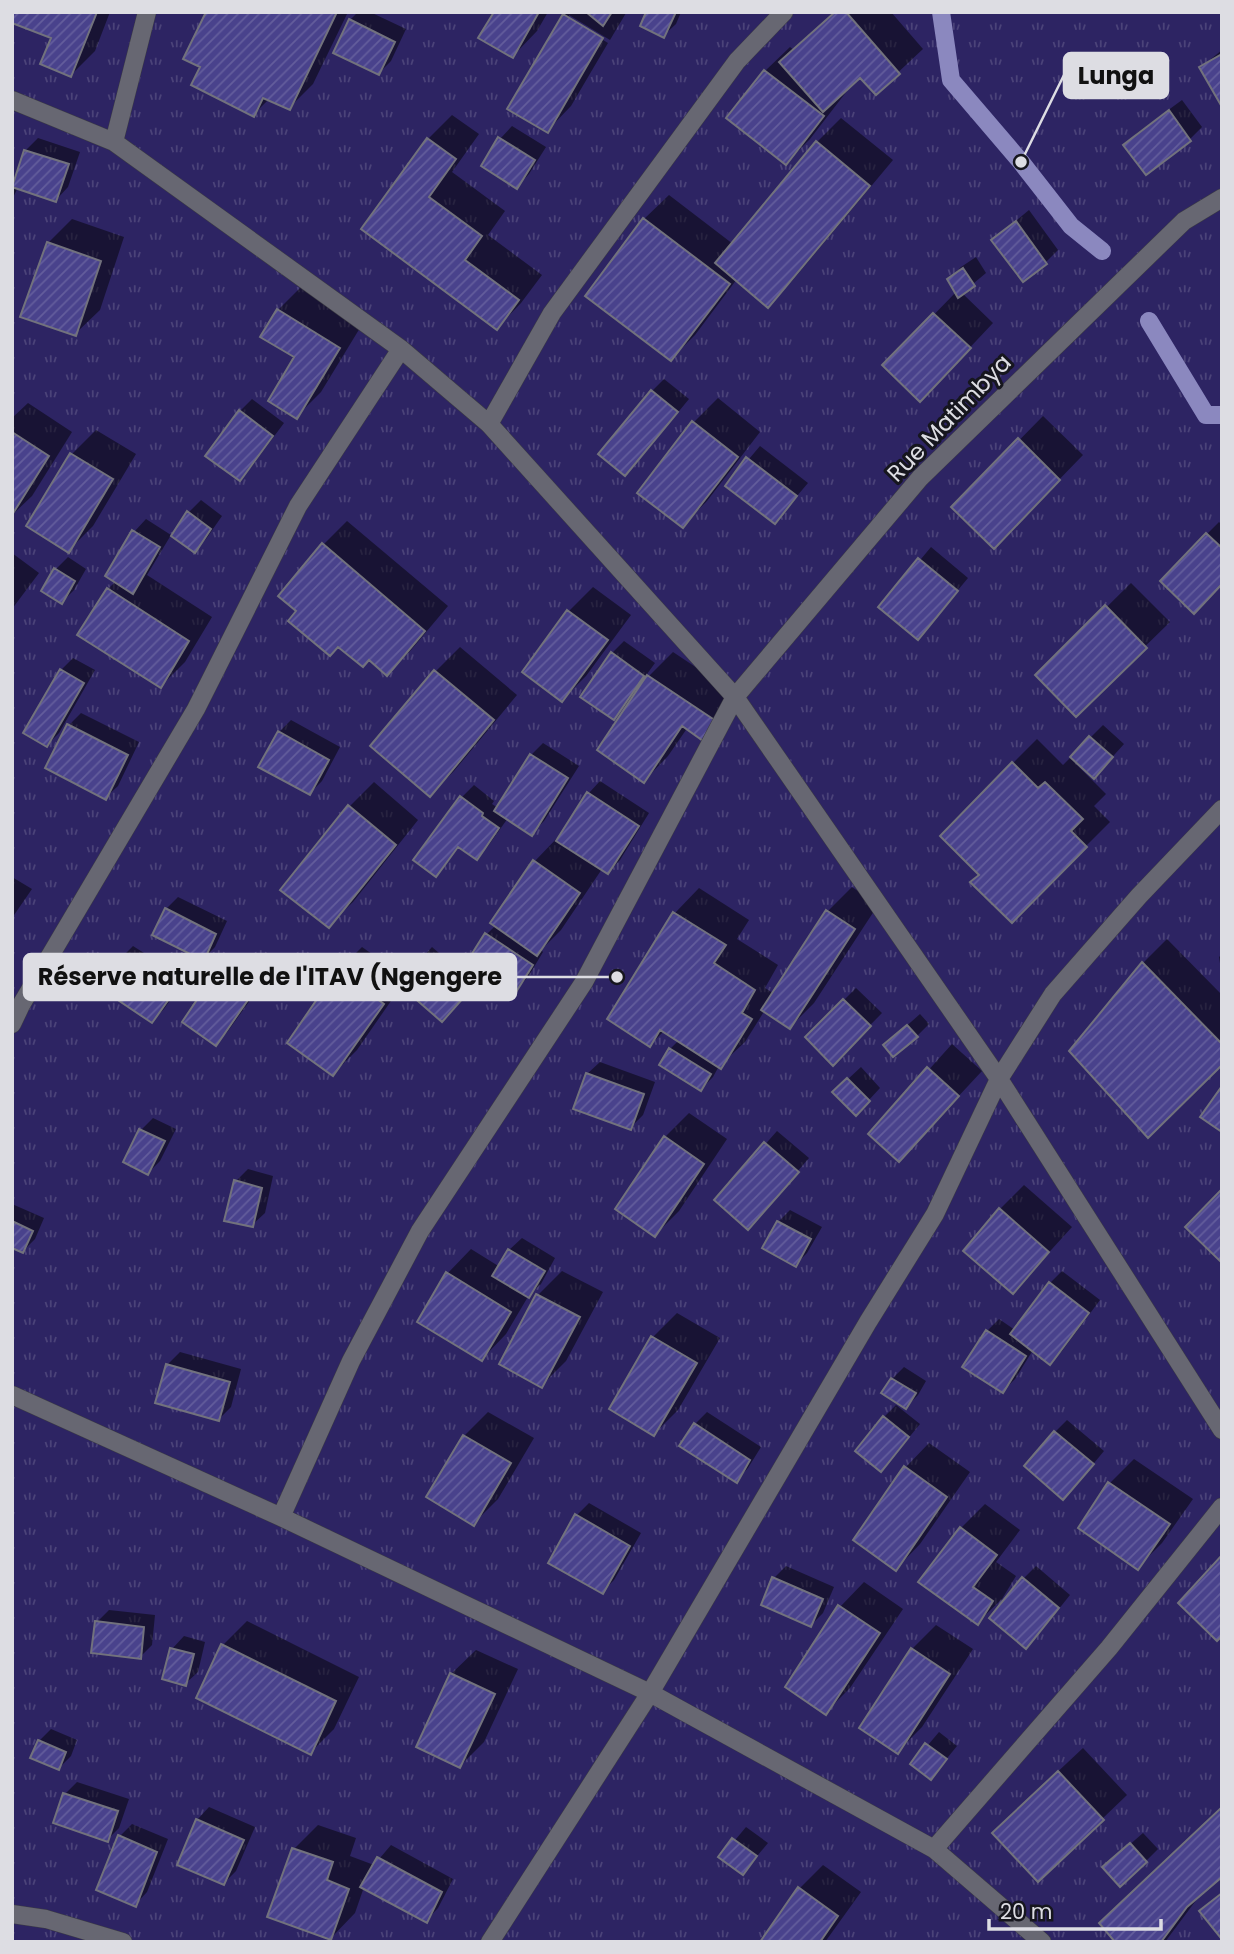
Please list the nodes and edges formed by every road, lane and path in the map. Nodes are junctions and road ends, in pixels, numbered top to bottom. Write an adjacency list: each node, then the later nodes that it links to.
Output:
1 (147, 12): 4 (street)
2 (784, 12): 7 (street)
3 (12, 100): 4 (street)
4 (114, 142): 6 (street)
5 (1222, 198): 8 (street, Rue Matimbya)
6 (401, 349): 7 (street); 10 (street)
7 (489, 424): 8 (street)
8 (735, 697): 11 (street); 15 (street, Rue Matimbya)
9 (1222, 809): 11 (street)
10 (12, 1024)
11 (999, 1079): 13 (street); 16 (street)
12 (12, 1395): 15 (street)
13 (1222, 1430)
14 (1222, 1507): 17 (street)
15 (281, 1517): 16 (street)
16 (650, 1693): 17 (street); 20 (street)
17 (934, 1849): 21 (street)
18 (12, 1914): 19 (street)
19 (123, 1942)
20 (490, 1942)
21 (1042, 1942)

